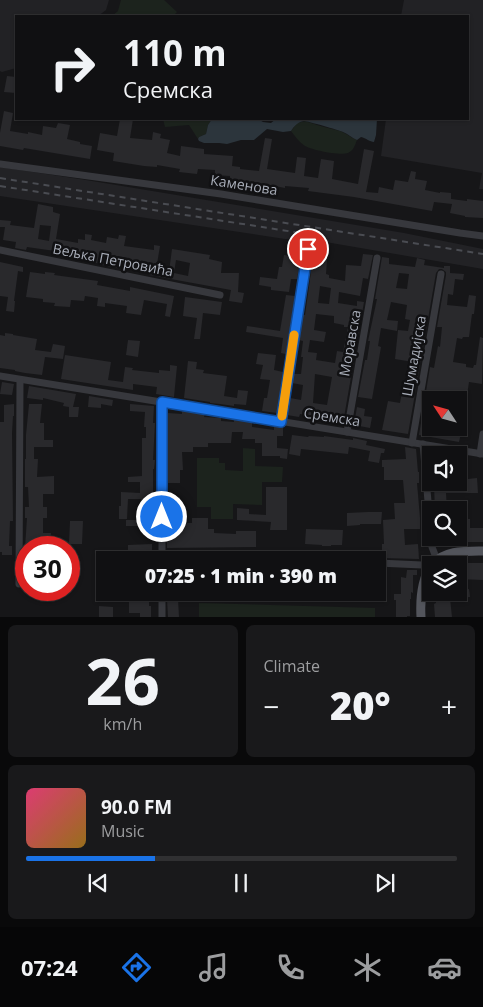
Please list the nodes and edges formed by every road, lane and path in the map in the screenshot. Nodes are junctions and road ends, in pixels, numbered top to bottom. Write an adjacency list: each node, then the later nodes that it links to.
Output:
1 (0, 164): 2 (street, Каменова)
2 (483, 236)
3 (308, 249): 11 (street)
4 (0, 250): 7 (street, Вељка Петровића)
5 (377, 258): 12 (street, Моравска)
6 (441, 274): 14 (street, Шумадијска)
7 (220, 295)
8 (0, 376): 9 (street, Сремска)
9 (20, 380): 10 (street, Сремска); 17 (street)
10 (162, 402): 11 (street, Сремска); 18 (street)
11 (281, 422): 12 (street, Сремска)
12 (347, 432): 14 (street, Сремска)
13 (483, 434): 16 (street)
14 (412, 443): 15 (street, Сремска)
15 (423, 444): 16 (street, Сремска); 20 (street)
16 (481, 454)
17 (19, 536)
18 (162, 551)
19 (483, 551): 21 (main road)
20 (432, 556)
21 (444, 556)
22 (386, 563): 23 (street)
23 (422, 565)
24 (422, 589): 27 (main road)
25 (162, 601): 26 (street)
26 (162, 617)
27 (421, 617)

